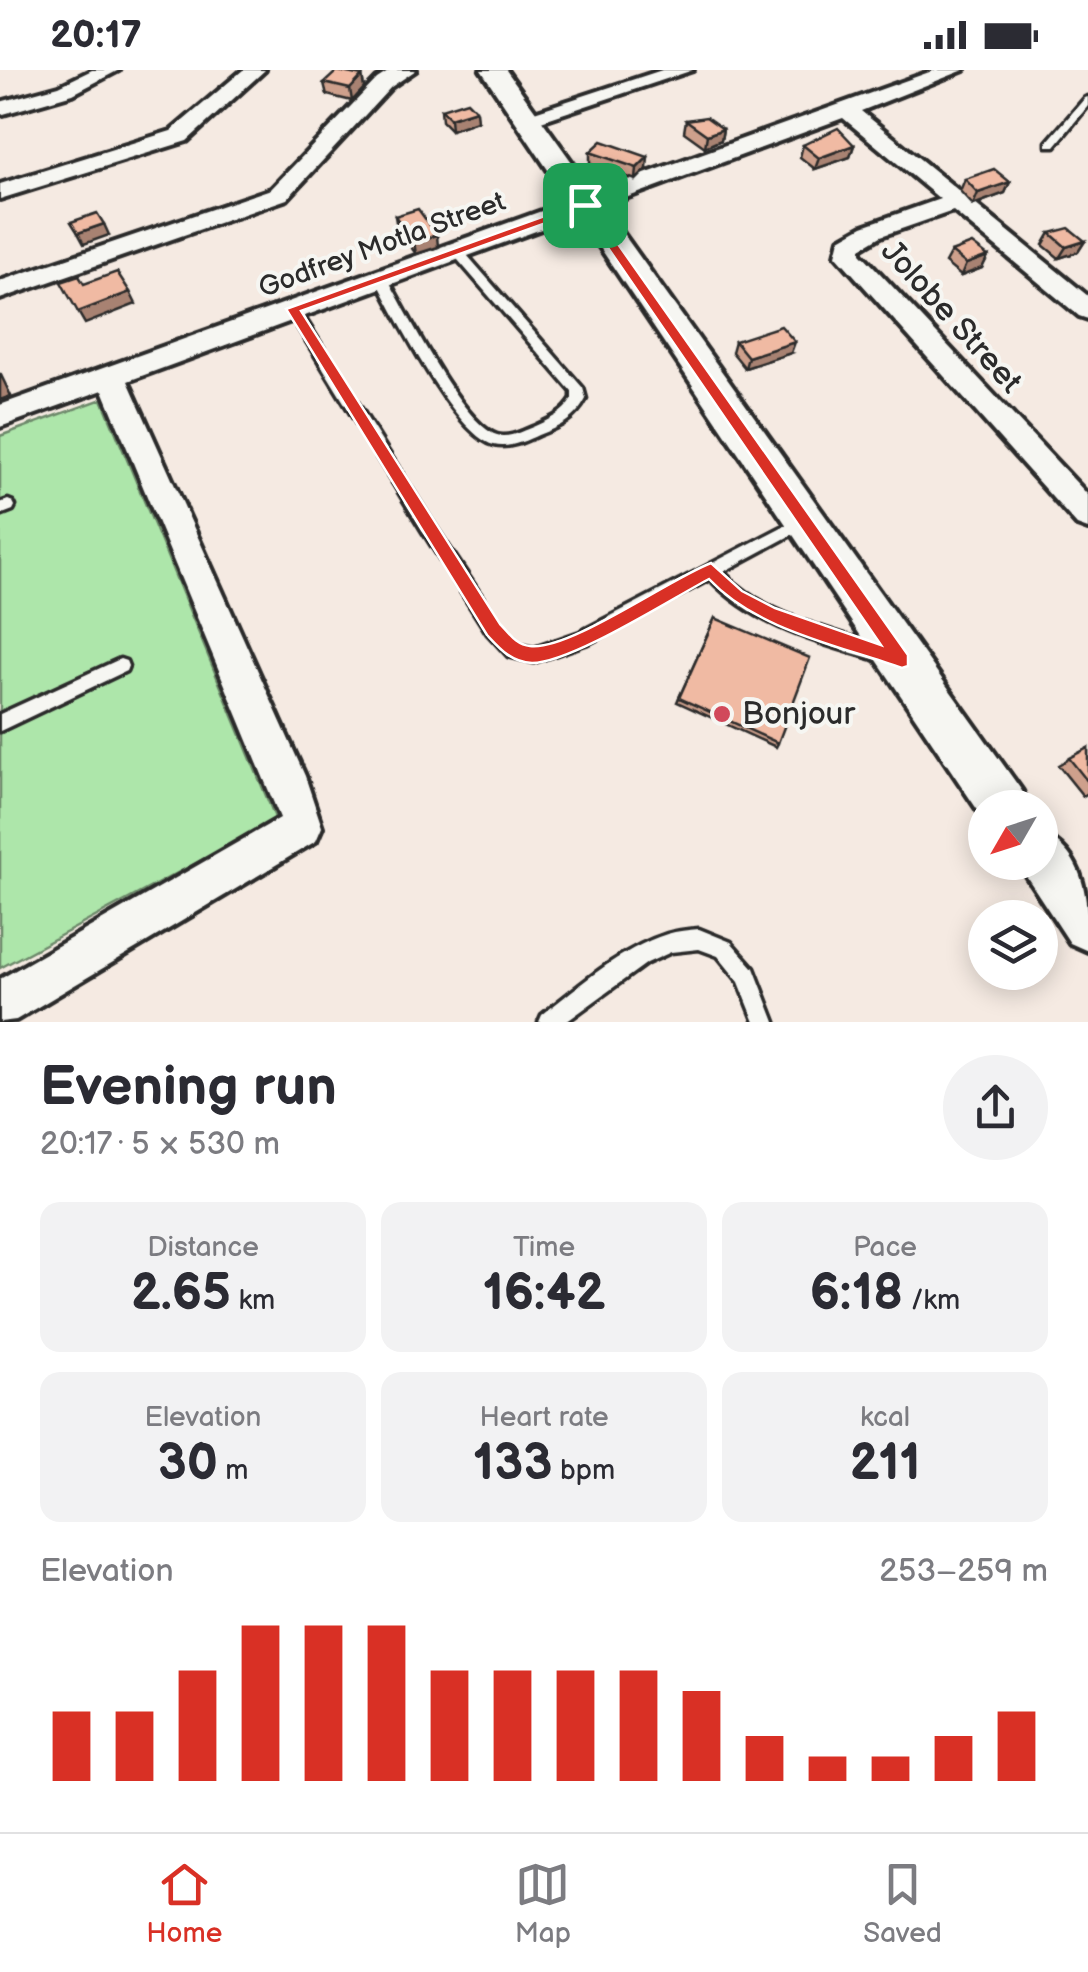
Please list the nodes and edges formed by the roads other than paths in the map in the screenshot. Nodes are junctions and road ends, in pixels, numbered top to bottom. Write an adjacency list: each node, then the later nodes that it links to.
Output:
1 (109, 70): 8 (street)
2 (255, 70): 12 (street)
3 (406, 70): 17 (street)
4 (493, 70): 10 (street)
5 (682, 70): 10 (street)
6 (954, 70): 9 (street, Godfrey Motla Street)
7 (1088, 100): 11 (lane)
8 (0, 109)
9 (846, 109): 13 (street); 14 (street, Godfrey Motla Street)
10 (527, 118): 14 (street)
11 (1051, 144)
12 (0, 192)
13 (955, 202): 19 (street); 22 (street, Jolobe Street)
14 (585, 205): 15 (street, Godfrey Motla Street); 23 (street)
15 (456, 250): 16 (street, Godfrey Motla Street); 16 (lane)
16 (380, 278): 18 (street, Godfrey Motla Street)
17 (0, 290)
18 (293, 309): 20 (street, Godfrey Motla Street); 24 (lane)
19 (1088, 310)
20 (111, 375): 21 (street, Godfrey Motla Street); 31 (street)
21 (0, 416)
22 (1088, 516)
23 (805, 520): 24 (lane); 25 (street)
24 (711, 570): 25 (lane)
25 (902, 660): 28 (street)
26 (120, 666): 27 (lane)
27 (0, 723)
28 (992, 790)
29 (1056, 880): 30 (street)
30 (1088, 925)
31 (0, 1004)
32 (549, 1022): 33 (lane)
33 (765, 1022)

